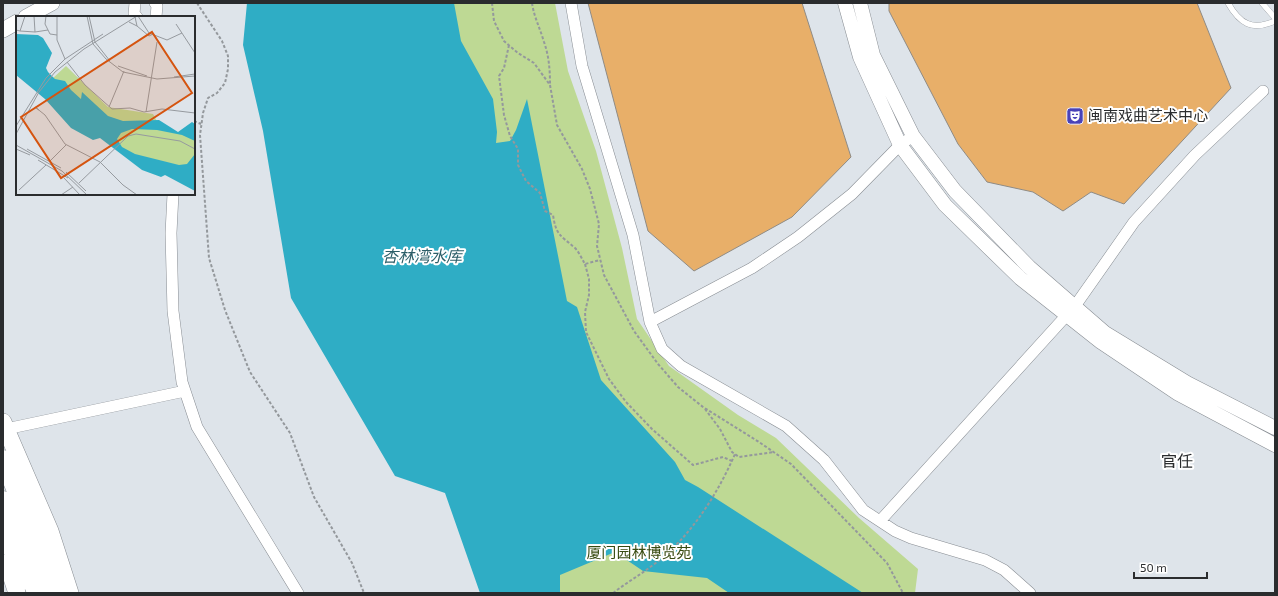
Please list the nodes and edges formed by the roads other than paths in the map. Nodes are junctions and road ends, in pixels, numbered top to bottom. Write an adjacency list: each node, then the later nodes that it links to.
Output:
1 (52, 3): 9 (main road)
2 (134, 3): 10 (street)
3 (155, 3): 11 (street)
4 (571, 3): 20 (street)
5 (845, 3): 17 (street)
6 (860, 3): 16 (street)
7 (1228, 3): 12 (lane)
8 (1262, 3): 12 (lane)
9 (28, 16)
10 (136, 16)
11 (156, 16)
12 (1275, 20)
13 (16, 23): 14 (main road)
14 (3, 30)
15 (1263, 91): 19 (street)
16 (913, 136): 17 (street); 19 (street)
17 (900, 145): 19 (street); 20 (street)
18 (173, 195): 21 (street)
19 (1071, 311): 23 (street); 24 (street); 27 (street)
20 (650, 322): 27 (street)
21 (185, 391): 22 (street); 37 (street)
22 (5, 426): 28 (main road)
23 (1275, 428)
24 (1275, 445)
25 (3, 459): 34 (highway)
26 (3, 500): 29 (highway)
27 (880, 521): 38 (street)
28 (50, 531): 35 (main road); 36 (main road)
29 (10, 532): 32 (main road); 33 (highway)
30 (3, 551): 31 (main road)
31 (17, 593)
32 (31, 593)
33 (36, 593)
34 (53, 593)
35 (58, 593)
36 (70, 593)
37 (298, 593)
38 (1030, 593)

